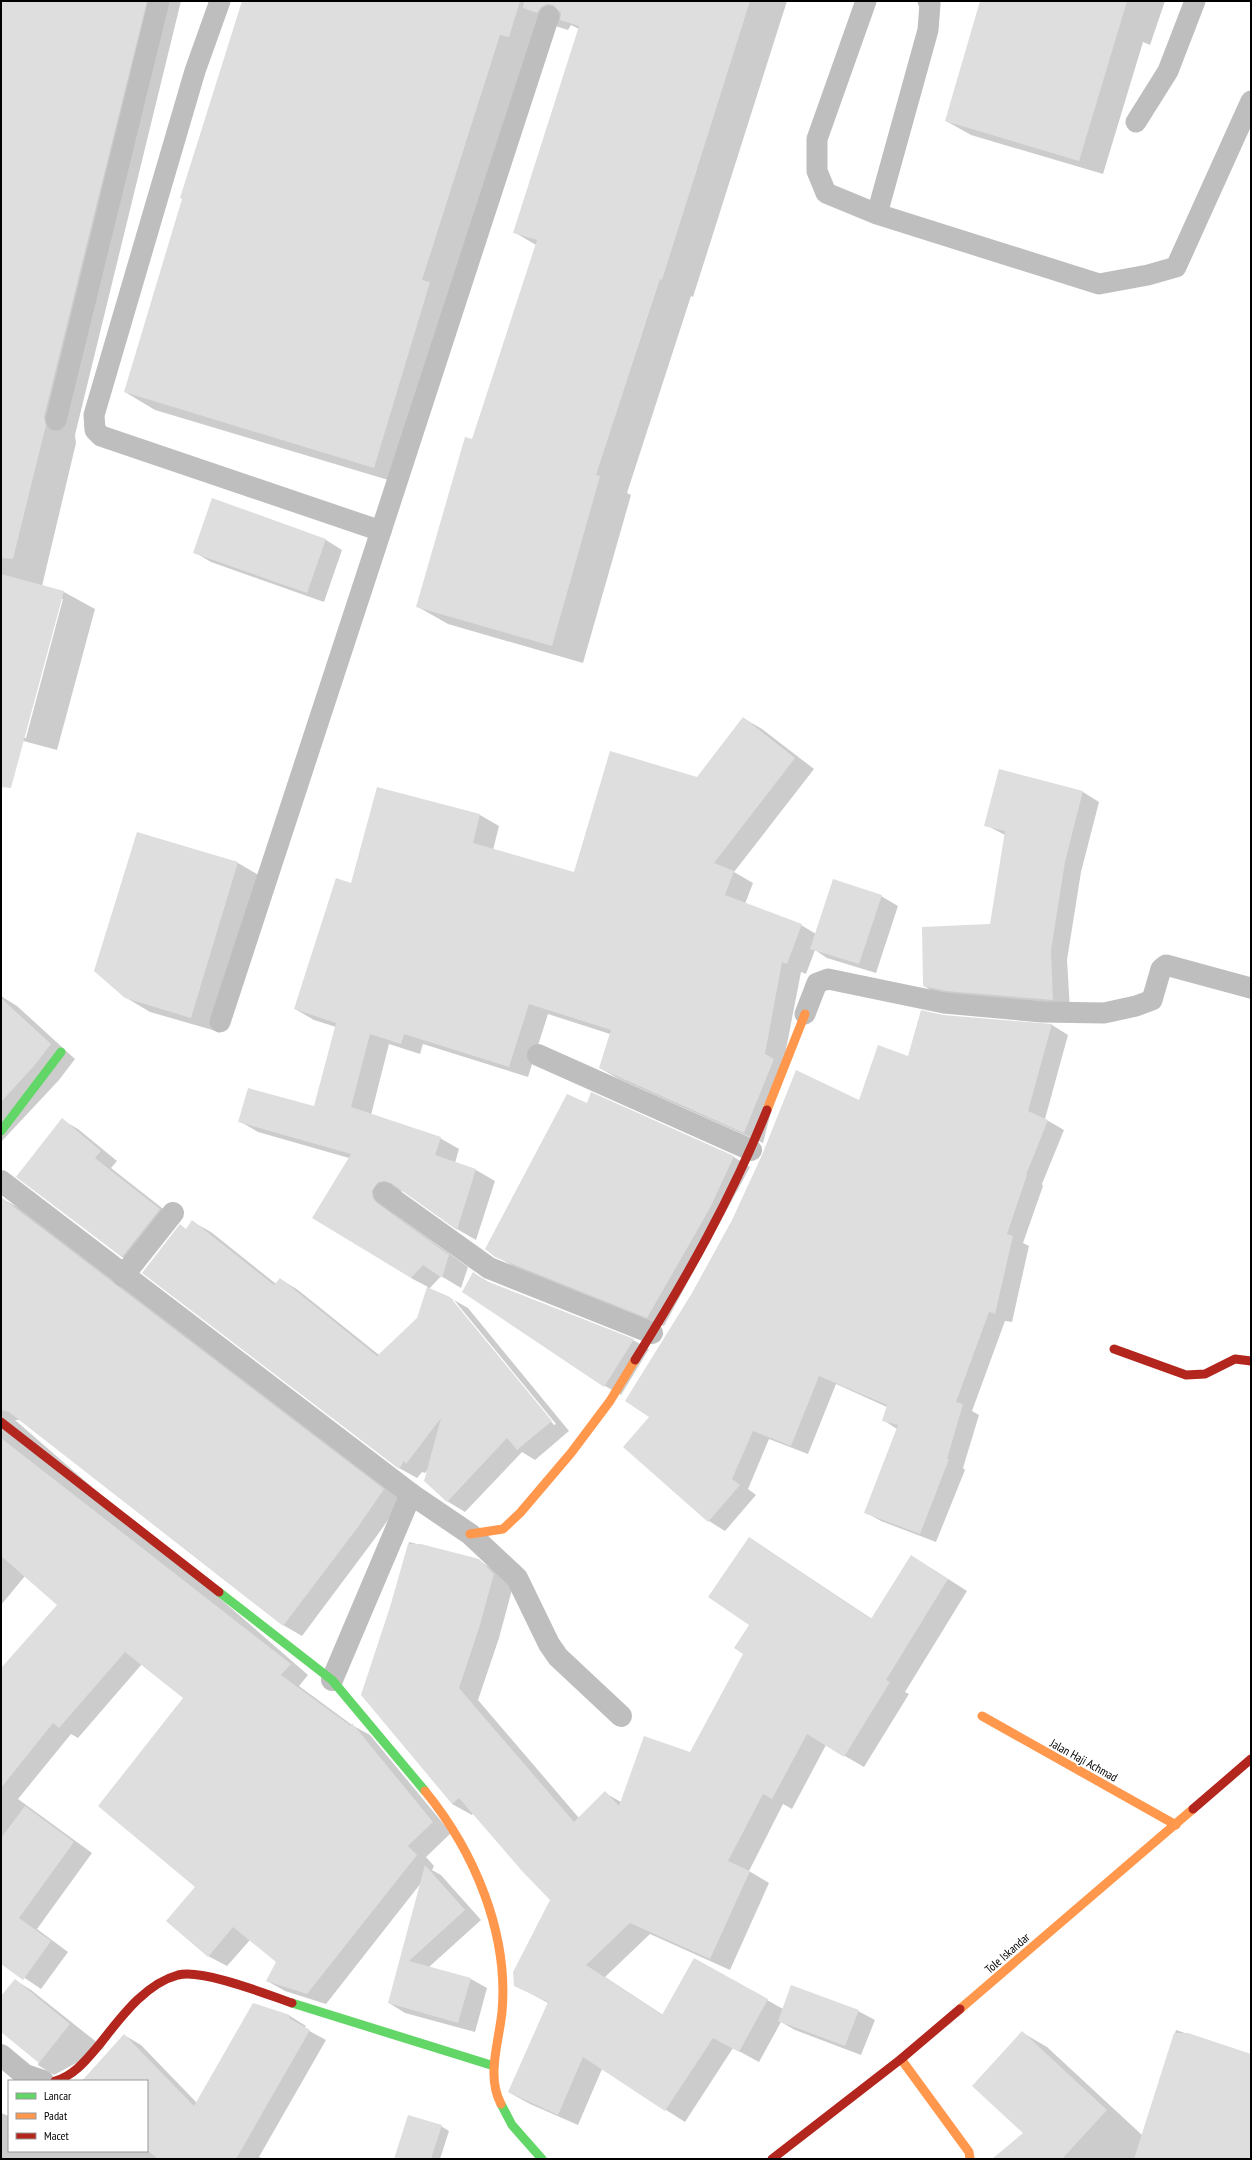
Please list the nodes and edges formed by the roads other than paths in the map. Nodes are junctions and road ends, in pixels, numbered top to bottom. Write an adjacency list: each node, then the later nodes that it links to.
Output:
1 (159, 1): 10 (lane)
2 (220, 1): 11 (lane)
3 (866, 1): 9 (lane)
4 (928, 1): 9 (lane)
5 (1195, 1): 8 (lane)
6 (549, 16): 11 (lane)
7 (1251, 101): 9 (lane)
8 (1136, 122)
9 (877, 214)
10 (56, 420)
11 (381, 531): 14 (lane)
12 (1251, 988): 13 (lane)
13 (805, 1014): 18 (street)
14 (220, 1022)
15 (61, 1052): 17 (street)
16 (538, 1055): 18 (street)
17 (1, 1131)
18 (751, 1150): 23 (street)
19 (1, 1181): 22 (street)
20 (384, 1193): 23 (street)
21 (173, 1212): 22 (street)
22 (123, 1276): 27 (street)
23 (652, 1333): 28 (street)
24 (1114, 1349): 25 (street)
25 (1251, 1361)
26 (1, 1422): 29 (street)
27 (411, 1494): 28 (street); 29 (street)
28 (470, 1534): 30 (street)
29 (332, 1680): 36 (street)
30 (621, 1716)
31 (982, 1716): 33 (street, Jalan Haji Achmad)
32 (1251, 1759): 33 (street, Tole Iskandar)
33 (1176, 1825): 35 (street, Tole Iskandar)
34 (1, 2054): 37 (street)
35 (902, 2059): 40 (street, Tole Iskandar); 41 (street)
36 (494, 2066): 38 (street); 39 (street)
37 (40, 2080)
38 (58, 2080)
39 (542, 2159)
40 (772, 2159)
41 (970, 2159)

